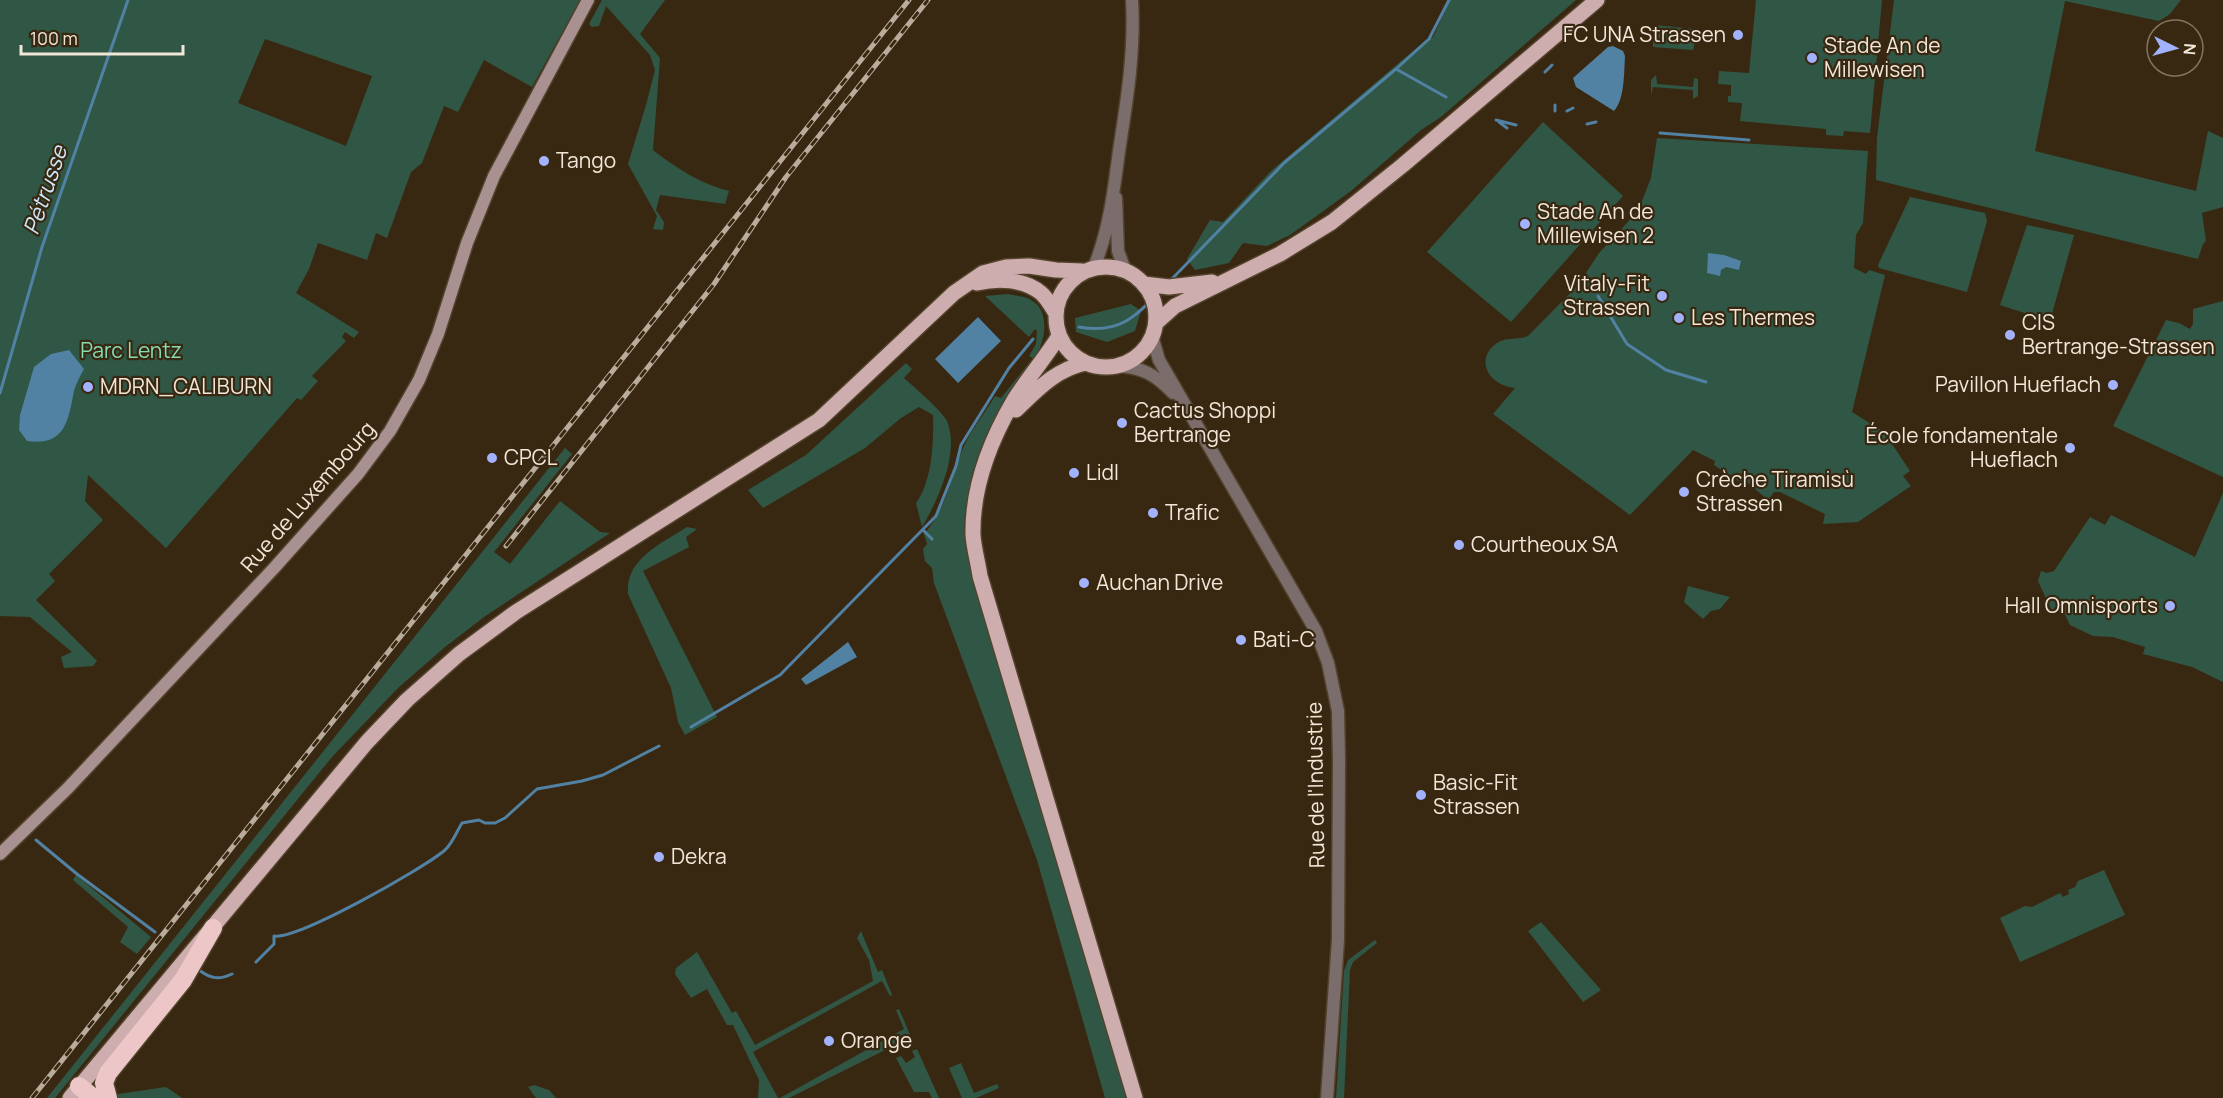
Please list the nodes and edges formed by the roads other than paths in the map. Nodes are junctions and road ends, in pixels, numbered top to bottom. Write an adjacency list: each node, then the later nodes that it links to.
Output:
1 (588, 0): 17 (main road, Rue de Luxembourg)
2 (1132, 0): 4 (street)
3 (1597, 0): 7 (main road)
4 (1115, 177): 5 (street); 6 (street)
5 (1088, 269): 6 (main road); 9 (main road); 10 (main road)
6 (1125, 270): 8 (main road)
7 (1227, 280): 8 (main road); 11 (main road)
8 (1144, 284): 11 (main road)
9 (963, 286): 10 (main road); 18 (main road)
10 (1055, 312): 12 (main road)
11 (1154, 330): 14 (main road); 15 (street, Rue de l'Industrie)
12 (1059, 336): 13 (main road); 16 (main road)
13 (1086, 363): 14 (main road); 16 (main road)
14 (1117, 366): 15 (street, Rue de l'Industrie)
15 (1182, 402): 23 (street, Rue de l'Industrie)
16 (999, 427): 22 (main road)
17 (0, 854)
18 (213, 928): 19 (main road); 21 (highway)
19 (77, 1094): 20 (highway)
20 (94, 1098)
21 (108, 1098)
22 (1135, 1098)
23 (1327, 1098)

